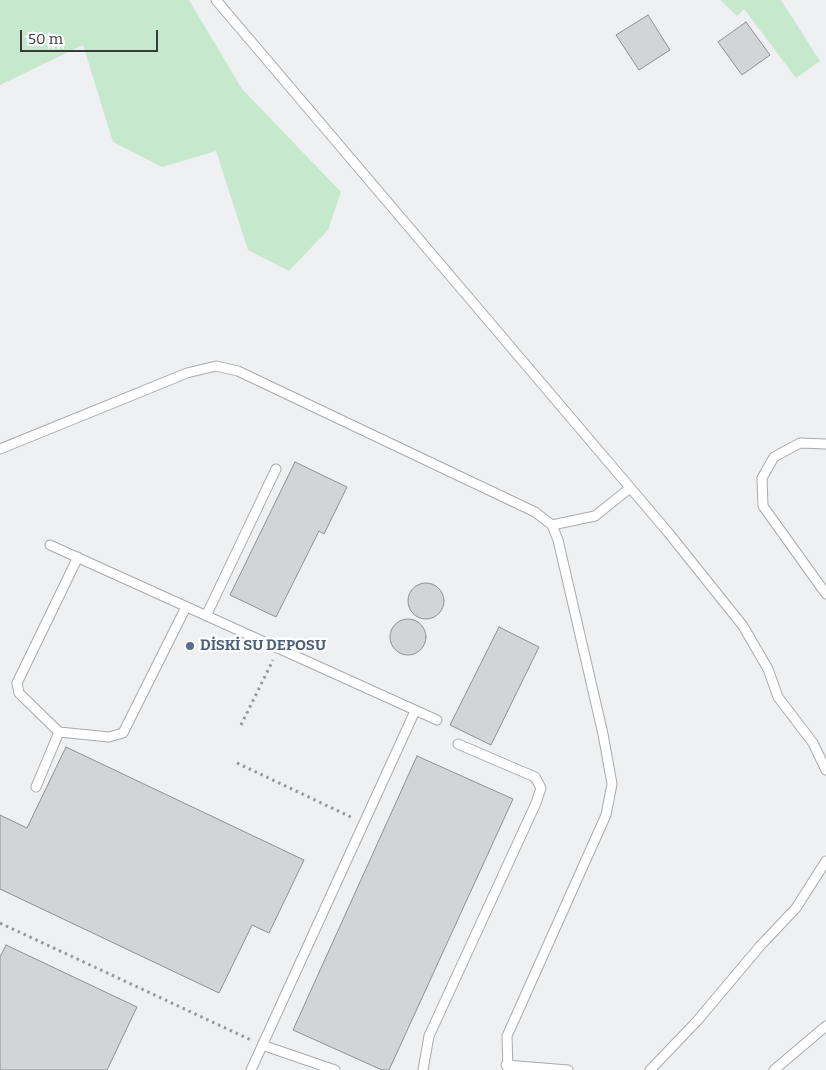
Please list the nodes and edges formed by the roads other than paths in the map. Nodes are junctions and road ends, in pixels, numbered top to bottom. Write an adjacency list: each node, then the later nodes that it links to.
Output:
1 (216, 0): 5 (lane)
2 (826, 444): 9 (lane)
3 (0, 449): 6 (lane)
4 (276, 468): 11 (lane)
5 (630, 488): 6 (lane); 16 (lane)
6 (552, 525): 21 (lane)
7 (50, 545): 8 (lane)
8 (78, 557): 10 (lane); 14 (lane)
9 (826, 594)
10 (186, 607): 11 (lane); 14 (lane)
11 (206, 616): 12 (lane)
12 (415, 711): 13 (lane); 20 (lane)
13 (437, 720)
14 (58, 732): 17 (lane)
15 (458, 744): 24 (lane)
16 (826, 770)
17 (36, 787)
18 (826, 861): 26 (lane)
19 (826, 1026): 27 (lane)
20 (262, 1045): 22 (lane); 23 (lane)
21 (507, 1068): 25 (lane)
22 (251, 1070)
23 (335, 1070)
24 (423, 1070)
25 (568, 1070)
26 (650, 1070)
27 (774, 1070)

